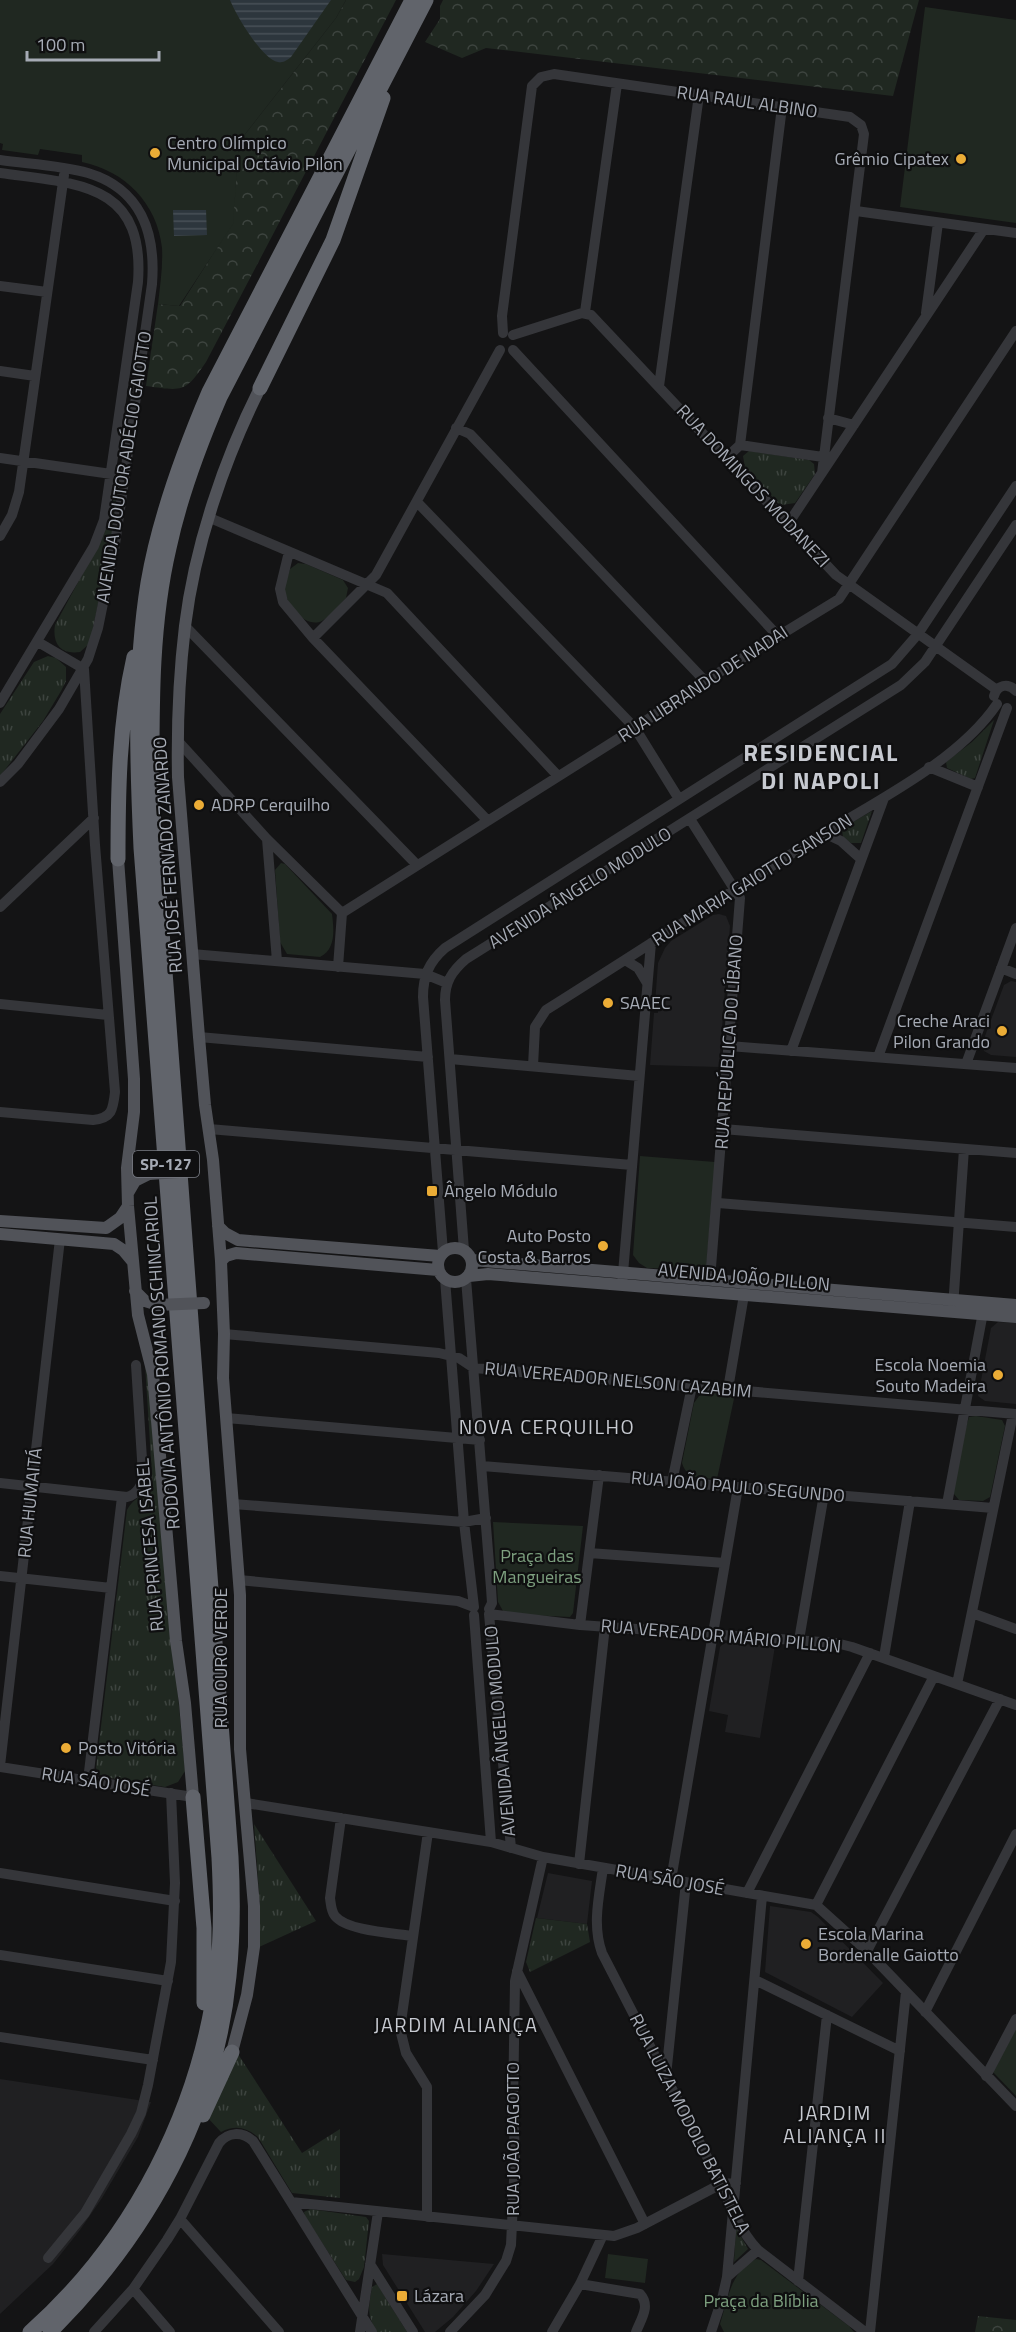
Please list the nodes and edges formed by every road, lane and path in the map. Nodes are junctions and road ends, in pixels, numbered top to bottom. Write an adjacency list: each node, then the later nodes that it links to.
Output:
1 (412, 0): 47 (highway, RODOVIA ANTÔNIO ROMANO SCHINCARIOL / SP-127)
2 (426, 0): 3 (highway, RODOVIA ANTÔNIO ROMANO SCHINCARIOL / SP-127)
3 (396, 58): 26 (highway); 224 (highway, RODOVIA ANTÔNIO ROMANO SCHINCARIOL / SP-127)
4 (617, 84): 5 (street, RUA RAUL ALBINO); 17 (street); 20 (street, RUA RAUL ALBINO)
5 (699, 95): 6 (street, RUA RAUL ALBINO); 25 (street)
6 (782, 108): 11 (street, RUA RAUL ALBINO); 30 (street)
7 (0, 160): 8 (street, AVENIDA DOUTOR ADÉCIO GAIOTTO)
8 (65, 169): 10 (street); 37 (street, AVENIDA DOUTOR ADÉCIO GAIOTTO)
9 (0, 173): 10 (street, AVENIDA DOUTOR ADÉCIO GAIOTTO)
10 (63, 182): 16 (street); 36 (street, AVENIDA DOUTOR ADÉCIO GAIOTTO)
11 (856, 211): 12 (street); 27 (street, RUA RAUL ALBINO)
12 (938, 223): 13 (street); 18 (street)
13 (984, 229): 14 (street); 18 (street)
14 (1016, 233)
15 (0, 286): 16 (street)
16 (47, 292): 24 (street)
17 (585, 312): 20 (street); 25 (street, RUA DOMINGOS MODANEZI)
18 (926, 317): 28 (street)
19 (1016, 331): 46 (street, RUA LIBRANDO DE NADAI)
20 (508, 334): 21 (street); 22 (street)
21 (500, 350): 22 (street); 29 (street)
22 (513, 350): 50 (street)
23 (0, 371): 24 (street)
24 (35, 376): 34 (street)
25 (659, 386): 33 (street, RUA DOMINGOS MODANEZI)
26 (260, 388): 40 (main road, RUA JOSÉ FERNADO ZANARDO)
27 (828, 418): 28 (street); 31 (street, RUA RAUL ALBINO)
28 (854, 425): 35 (street)
29 (456, 428): 39 (street); 55 (street)
30 (740, 445): 31 (street); 33 (street)
31 (823, 457): 35 (street, RUA RAUL ALBINO)
32 (0, 458): 34 (street)
33 (726, 458): 41 (street, RUA DOMINGOS MODANEZI)
34 (23, 461): 36 (street); 43 (street)
35 (822, 473): 41 (street)
36 (111, 474): 37 (street); 52 (street, AVENIDA DOUTOR ADÉCIO GAIOTTO)
37 (124, 475): 54 (street, AVENIDA DOUTOR ADÉCIO GAIOTTO)
38 (1016, 486): 49 (street, AVENIDA ÂNGELO MODULO)
39 (417, 502): 45 (street); 60 (street)
40 (210, 518): 44 (street); 48 (main road, RUA JOSÉ FERNADO ZANARDO)
41 (788, 524): 46 (street, RUA DOMINGOS MODANEZI)
42 (1016, 525): 53 (street, AVENIDA ÂNGELO MODULO)
43 (0, 536)
44 (289, 552): 45 (street); 51 (street)
45 (367, 584): 51 (street); 63 (street)
46 (849, 584): 49 (street, RUA DOMINGOS MODANEZI); 50 (street, RUA LIBRANDO DE NADAI)
47 (144, 613): 77 (highway); 220 (highway, RODOVIA ANTÔNIO ROMANO SCHINCARIOL / SP-127)
48 (185, 626): 61 (main road, RUA JOSÉ FERNADO ZANARDO); 79 (street)
49 (918, 634): 53 (street, RUA DOMINGOS MODANEZI); 65 (street, AVENIDA ÂNGELO MODULO)
50 (777, 635): 55 (street, RUA LIBRANDO DE NADAI)
51 (314, 638): 73 (street)
52 (38, 642): 54 (street); 58 (street, AVENIDA DOUTOR ADÉCIO GAIOTTO)
53 (936, 646): 57 (street, RUA DOMINGOS MODANEZI); 69 (street, AVENIDA ÂNGELO MODULO)
54 (84, 669): 64 (street, AVENIDA DOUTOR ADÉCIO GAIOTTO); 71 (street)
55 (705, 681): 60 (street, RUA LIBRANDO DE NADAI)
56 (1014, 685): 57 (street)
57 (997, 690): 59 (street)
58 (0, 703)
59 (1007, 705): 62 (street, RUA MARIA GAIOTTO SANSON); 66 (street)
60 (635, 728): 63 (street, RUA LIBRANDO DE NADAI); 68 (street)
61 (178, 741): 76 (street); 85 (main road, RUA JOSÉ FERNADO ZANARDO)
62 (928, 767): 66 (street); 67 (street, RUA MARIA GAIOTTO SANSON)
63 (558, 776): 73 (street, RUA LIBRANDO DE NADAI)
64 (0, 782)
65 (703, 785): 68 (street, AVENIDA ÂNGELO MODULO); 69 (street)
66 (978, 788): 100 (street)
67 (884, 798): 74 (street, RUA MARIA GAIOTTO SANSON); 78 (street)
68 (679, 799): 70 (street, AVENIDA ÂNGELO MODULO)
69 (714, 803): 72 (street, AVENIDA ÂNGELO MODULO)
70 (651, 817): 75 (street); 90 (street, AVENIDA ÂNGELO MODULO)
71 (94, 818): 81 (street); 95 (street)
72 (690, 819): 75 (street, AVENIDA ÂNGELO MODULO); 80 (street, RUA REPÚBLICA DO LÍBANO)
73 (488, 820): 79 (street, RUA LIBRANDO DE NADAI)
74 (824, 833): 78 (street); 80 (street, RUA MARIA GAIOTTO SANSON)
75 (663, 835): 92 (street, AVENIDA ÂNGELO MODULO)
76 (267, 839): 82 (street); 87 (street)
77 (118, 859): 115 (main road)
78 (861, 859): 98 (street)
79 (417, 865): 82 (street, RUA LIBRANDO DE NADAI)
80 (735, 890): 84 (street, RUA MARIA GAIOTTO SANSON); 97 (street, RUA REPÚBLICA DO LÍBANO)
81 (0, 907)
82 (342, 913): 88 (street)
83 (1016, 928): 89 (street)
84 (651, 943): 86 (street, RUA MARIA GAIOTTO SANSON); 93 (street)
85 (192, 954): 87 (street); 96 (main road, RUA JOSÉ FERNADO ZANARDO)
86 (625, 960): 93 (street); 103 (street, RUA MARIA GAIOTTO SANSON)
87 (277, 962): 88 (street)
88 (338, 967): 90 (street)
89 (1001, 968): 91 (street); 102 (street)
90 (425, 974): 92 (street); 99 (street)
91 (1016, 974)
92 (447, 983): 101 (street)
93 (647, 984): 105 (street)
94 (0, 1004): 95 (street)
95 (108, 1015): 106 (street)
96 (199, 1037): 99 (street); 107 (main road, RUA JOSÉ FERNADO ZANARDO)
97 (729, 1046): 98 (street); 108 (street, RUA REPÚBLICA DO LÍBANO)
98 (791, 1051): 100 (street)
99 (428, 1057): 109 (street)
100 (878, 1058): 102 (street)
101 (450, 1059): 103 (street); 111 (street)
102 (966, 1064): 104 (street)
103 (533, 1066): 105 (street)
104 (1016, 1068)
105 (639, 1076): 113 (street)
106 (0, 1112)
107 (209, 1129): 109 (street); 114 (main road, RUA JOSÉ FERNADO ZANARDO)
108 (723, 1129): 110 (street); 116 (street, RUA REPÚBLICA DO LÍBANO)
109 (435, 1149): 111 (street); 123 (street)
110 (964, 1149): 112 (street); 118 (street)
111 (457, 1151): 113 (street); 124 (street)
112 (1016, 1153)
113 (632, 1165): 129 (street)
114 (215, 1182): 115 (main road, bridge); 119 (main road, RUA JOSÉ FERNADO ZANARDO)
115 (128, 1200): 117 (main road); 126 (main road)
116 (718, 1203): 118 (street); 130 (street, RUA REPÚBLICA DO LÍBANO)
117 (0, 1221)
118 (959, 1222): 120 (street); 135 (street)
119 (218, 1226): 123 (main road); 125 (main road, RUA JOSÉ FERNADO ZANARDO)
120 (1016, 1227)
121 (0, 1234): 122 (main road)
122 (60, 1239): 126 (main road); 153 (street, RUA HUMAITÁ)
123 (441, 1254): 124 (main road); 127 (main road)
124 (468, 1255): 128 (main road); 129 (main road, AVENIDA JOÃO PILLON)
125 (221, 1261): 127 (main road); 131 (main road, RUA OURO VERDE)
126 (133, 1262): 133 (main road)
127 (442, 1275): 128 (main road); 139 (street, AVENIDA ÂNGELO MODULO)
128 (467, 1277): 129 (main road, AVENIDA JOÃO PILLON); 141 (street, AVENIDA ÂNGELO MODULO)
129 (623, 1278): 130 (main road, AVENIDA JOÃO PILLON); 132 (main road, AVENIDA JOÃO PILLON)
130 (710, 1280): 132 (main road, AVENIDA JOÃO PILLON)
131 (222, 1288): 133 (main road, bridge); 138 (main road, RUA OURO VERDE)
132 (745, 1288): 135 (main road, AVENIDA JOÃO PILLON); 143 (street)
133 (135, 1291): 187 (main road, RUA PRINCESA ISABEL)
134 (1016, 1305): 136 (main road, AVENIDA JOÃO PILLON)
135 (953, 1306): 136 (main road, AVENIDA JOÃO PILLON)
136 (984, 1308): 137 (main road, AVENIDA JOÃO PILLON); 144 (street)
137 (1016, 1317)
138 (224, 1334): 139 (street, RUA VEREADOR NELSON CAZABIM); 146 (main road, RUA OURO VERDE)
139 (451, 1356): 141 (street, RUA VEREADOR NELSON CAZABIM); 147 (street, AVENIDA ÂNGELO MODULO)
140 (136, 1365): 156 (street, RUA PRINCESA ISABEL)
141 (474, 1368): 142 (street, RUA VEREADOR NELSON CAZABIM); 148 (street, AVENIDA ÂNGELO MODULO)
142 (692, 1386): 143 (street, RUA VEREADOR NELSON CAZABIM); 151 (street)
143 (728, 1389): 144 (street, RUA VEREADOR NELSON CAZABIM)
144 (965, 1409): 145 (street, RUA VEREADOR NELSON CAZABIM); 159 (street)
145 (1014, 1414): 160 (street)
146 (226, 1418): 147 (street); 158 (main road, RUA OURO VERDE)
147 (458, 1438): 148 (street); 162 (street, AVENIDA ÂNGELO MODULO)
148 (480, 1440): 149 (street, AVENIDA ÂNGELO MODULO)
149 (482, 1466): 150 (street, RUA JOÃO PAULO SEGUNDO); 161 (street, AVENIDA ÂNGELO MODULO)
150 (599, 1475): 151 (street, RUA JOÃO PAULO SEGUNDO); 163 (street)
151 (672, 1482): 154 (street, RUA JOÃO PAULO SEGUNDO)
152 (0, 1483): 153 (street)
153 (32, 1487): 156 (street); 166 (street, RUA HUMAITÁ)
154 (738, 1487): 155 (street, RUA JOÃO PAULO SEGUNDO); 164 (street)
155 (824, 1494): 157 (street, RUA JOÃO PAULO SEGUNDO); 176 (street)
156 (122, 1497): 168 (street)
157 (910, 1502): 159 (street, RUA JOÃO PAULO SEGUNDO); 178 (street)
158 (233, 1504): 162 (street); 167 (main road, RUA OURO VERDE)
159 (947, 1504): 160 (street, RUA JOÃO PAULO SEGUNDO)
160 (993, 1508): 171 (street)
161 (486, 1518): 162 (street); 170 (street, AVENIDA ÂNGELO MODULO)
162 (464, 1522): 169 (street, AVENIDA ÂNGELO MODULO)
163 (589, 1552): 164 (street); 172 (street)
164 (725, 1563): 175 (street)
165 (0, 1576): 166 (street)
166 (21, 1579): 168 (street); 179 (street, RUA HUMAITÁ)
167 (239, 1580): 169 (street); 188 (main road, RUA OURO VERDE)
168 (111, 1588): 185 (street)
169 (474, 1611): 170 (street, RUA VEREADOR MÁRIO PILLON); 189 (street, AVENIDA ÂNGELO MODULO)
170 (489, 1611): 172 (street, RUA VEREADOR MÁRIO PILLON); 195 (street, AVENIDA ÂNGELO MODULO)
171 (972, 1613): 174 (street); 181 (street)
172 (580, 1625): 173 (street, RUA VEREADOR MÁRIO PILLON)
173 (606, 1626): 175 (street, RUA VEREADOR MÁRIO PILLON); 197 (street)
174 (1016, 1629)
175 (713, 1634): 176 (street, RUA VEREADOR MÁRIO PILLON); 200 (street)
176 (799, 1640): 177 (street, RUA VEREADOR MÁRIO PILLON)
177 (870, 1653): 178 (street, RUA VEREADOR MÁRIO PILLON); 202 (street)
178 (884, 1657): 180 (street, RUA VEREADOR MÁRIO PILLON)
179 (6, 1668): 184 (street, RUA HUMAITÁ)
180 (934, 1676): 181 (street, RUA VEREADOR MÁRIO PILLON); 205 (street)
181 (957, 1684): 182 (street, RUA VEREADOR MÁRIO PILLON)
182 (1000, 1699): 183 (street, RUA VEREADOR MÁRIO PILLON); 207 (street)
183 (1016, 1705)
184 (0, 1767): 185 (street, RUA SÃO JOSÉ)
185 (88, 1780): 186 (street, RUA SÃO JOSÉ)
186 (171, 1793): 187 (street, RUA SÃO JOSÉ); 204 (street)
187 (193, 1797): 220 (highway)
188 (246, 1803): 190 (street, RUA SÃO JOSÉ); 218 (main road, RUA OURO VERDE)
189 (489, 1817): 193 (street); 194 (street, AVENIDA ÂNGELO MODULO)
190 (341, 1818): 191 (street, RUA SÃO JOSÉ); 206 (street)
191 (428, 1832): 193 (street, RUA SÃO JOSÉ); 206 (street)
192 (1016, 1834): 213 (street)
193 (480, 1840): 194 (street, RUA SÃO JOSÉ)
194 (492, 1842): 195 (street, RUA SÃO JOSÉ)
195 (511, 1848): 196 (street, RUA SÃO JOSÉ)
196 (543, 1857): 197 (street, RUA SÃO JOSÉ); 209 (street, RUA JOÃO PAGOTTO)
197 (579, 1864): 198 (street, RUA SÃO JOSÉ)
198 (603, 1868): 200 (street, RUA SÃO JOSÉ); 222 (street, RUA LUIZA MODOLO BATISTELA)
199 (0, 1873): 204 (street)
200 (671, 1880): 201 (street, RUA SÃO JOSÉ)
201 (686, 1882): 202 (street, RUA SÃO JOSÉ); 222 (street)
202 (747, 1893): 203 (street, RUA SÃO JOSÉ)
203 (762, 1896): 205 (street, RUA SÃO JOSÉ); 210 (street)
204 (175, 1901): 211 (street)
205 (816, 1905): 207 (street)
206 (412, 1936): 230 (street)
207 (867, 1951): 212 (street)
208 (0, 1955): 211 (street)
209 (517, 1971): 232 (street); 233 (street, RUA JOÃO PAGOTTO)
210 (755, 1980): 214 (street); 225 (street)
211 (168, 1981): 219 (street)
212 (906, 1992): 213 (street); 217 (street)
213 (926, 2012): 221 (street)
214 (827, 2014): 217 (street); 239 (street)
215 (1016, 2019): 221 (street)
216 (0, 2037): 219 (street)
217 (900, 2050): 255 (street)
218 (232, 2052): 224 (highway)
219 (153, 2060): 236 (street)
220 (199, 2061): 243 (highway, RODOVIA ANTÔNIO ROMANO SCHINCARIOL / SP-127)
221 (986, 2076): 223 (street)
222 (666, 2077): 226 (street, RUA LUIZA MODOLO BATISTELA)
223 (1016, 2106)
224 (184, 2146): 244 (highway, RODOVIA ANTÔNIO ROMANO SCHINCARIOL / SP-127)
225 (736, 2183): 226 (street); 229 (street)
226 (721, 2184): 229 (street, RUA LUIZA MODOLO BATISTELA); 232 (street)
227 (291, 2202): 228 (street); 231 (street); 242 (street)
228 (378, 2212): 230 (street); 237 (street)
229 (733, 2213): 235 (street, RUA LUIZA MODOLO BATISTELA); 238 (street)
230 (427, 2217): 233 (street)
231 (180, 2219): 241 (street); 247 (street)
232 (645, 2224): 234 (street)
233 (513, 2226): 234 (street); 251 (street, RUA JOÃO PAGOTTO)
234 (603, 2235): 240 (street)
235 (758, 2250): 238 (street); 239 (street, RUA LUIZA MODOLO BATISTELA)
236 (48, 2258)
237 (370, 2264): 242 (street); 250 (street)
238 (726, 2277): 254 (street)
239 (798, 2280): 255 (street, RUA LUIZA MODOLO BATISTELA)
240 (580, 2284): 252 (street); 253 (street)
241 (133, 2289): 245 (street); 246 (street)
242 (362, 2317): 248 (street); 249 (street)
243 (30, 2332)
244 (50, 2332)
245 (93, 2332)
246 (170, 2332)
247 (279, 2332)
248 (360, 2332)
249 (372, 2332)
250 (413, 2332)
251 (450, 2332)
252 (552, 2332)
253 (636, 2332)
254 (711, 2332)
255 (867, 2332)

